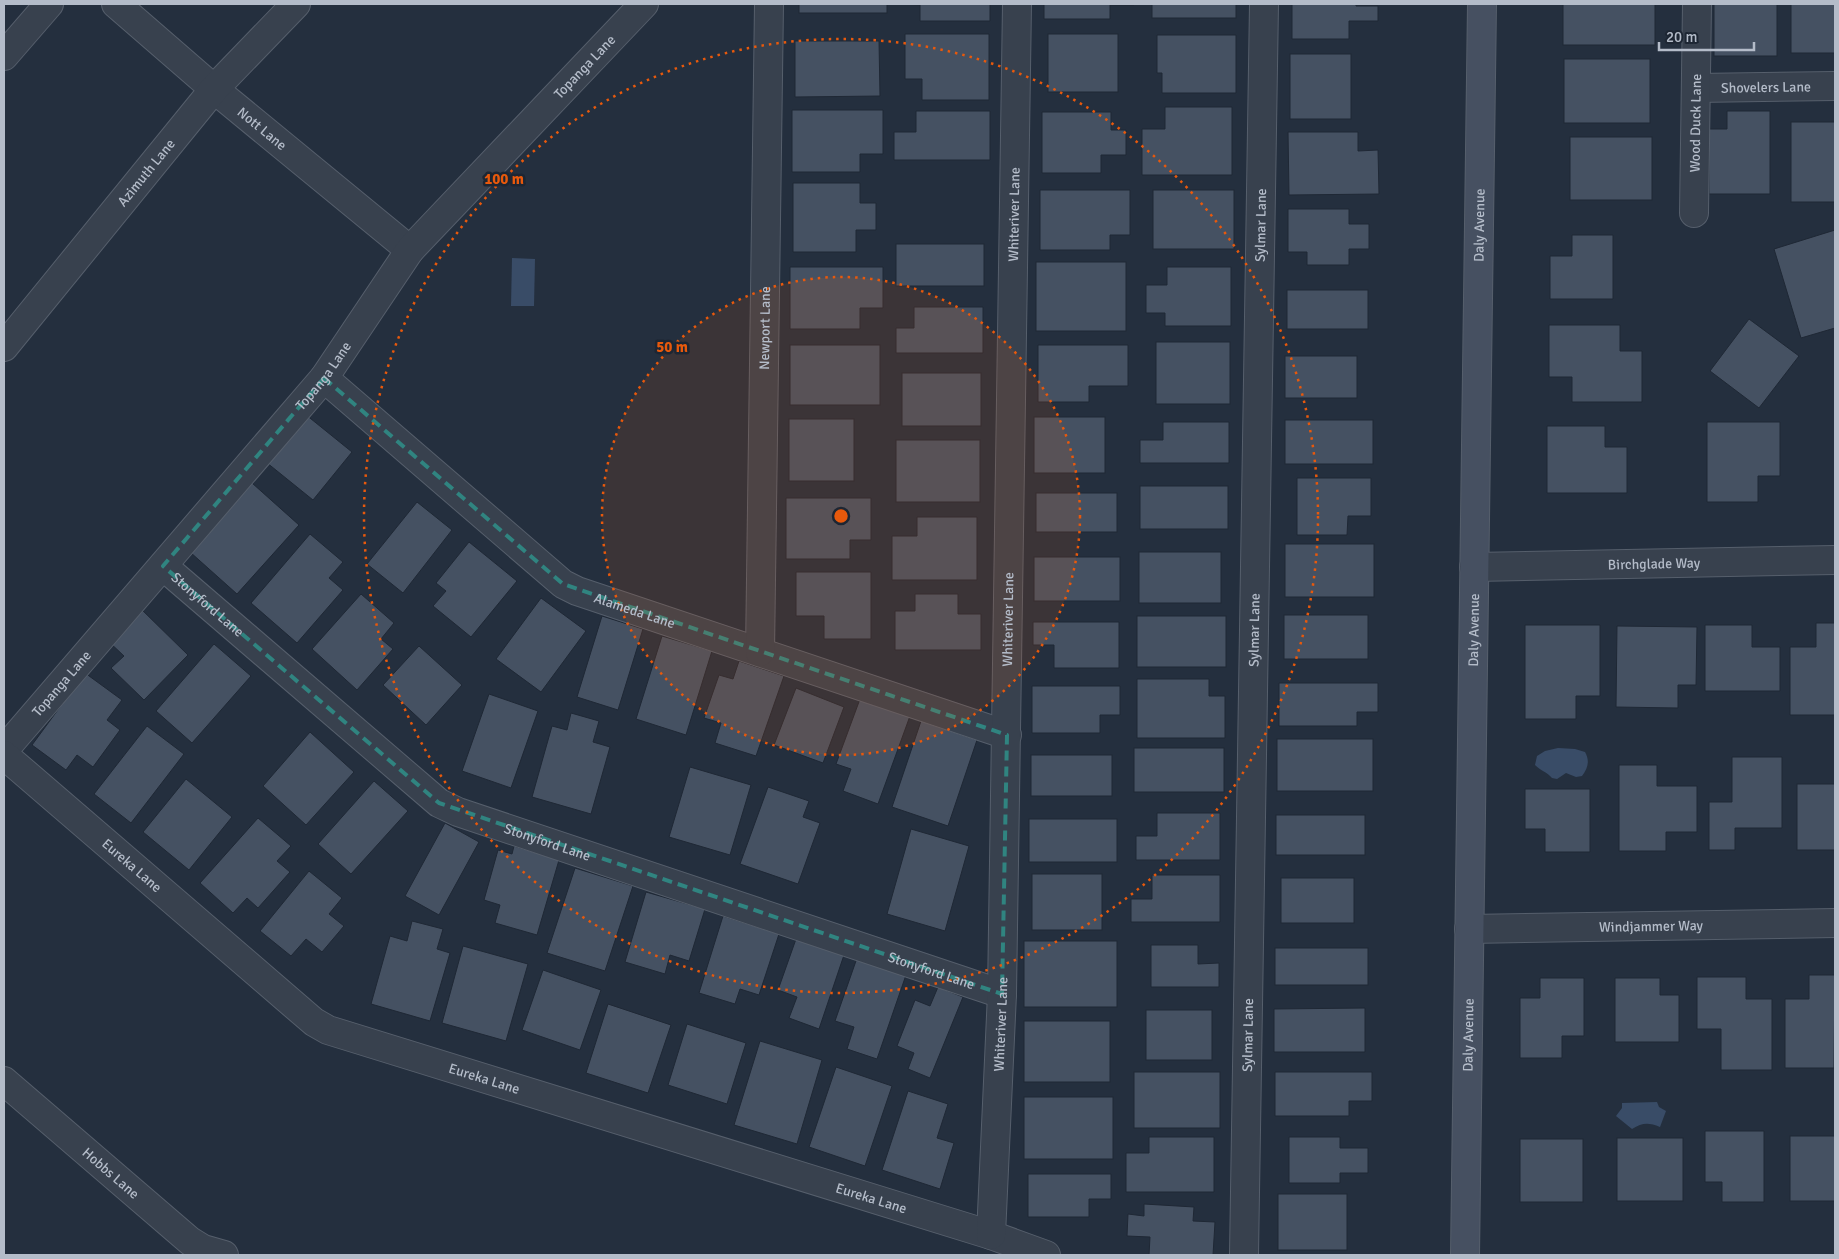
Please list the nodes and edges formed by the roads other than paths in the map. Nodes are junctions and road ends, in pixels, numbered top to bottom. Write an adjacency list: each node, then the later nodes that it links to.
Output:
1 (49, 4): 10 (street)
2 (116, 4): 13 (street, Nott Lane)
3 (296, 4): 13 (street, Azimuth Lane)
4 (644, 4): 15 (street, Topanga Lane)
5 (769, 4): 21 (street, Newport Lane)
6 (1016, 4): 22 (street, Whiteriver Lane)
7 (1264, 4): 32 (street, Sylmar Lane)
8 (1482, 4): 20 (street, Daly Avenue)
9 (1697, 4): 12 (street, Wood Duck Lane)
10 (4, 56)
11 (1835, 86): 12 (street, Shovelers Lane)
12 (1696, 88): 14 (street, Wood Duck Lane)
13 (214, 89): 15 (street, Nott Lane); 16 (street, Azimuth Lane)
14 (1694, 213)
15 (410, 250): 17 (street, Topanga Lane)
16 (4, 347)
17 (324, 378): 19 (street, Topanga Lane); 21 (street, Alameda Lane)
18 (1835, 560): 20 (street, Birchglade Way)
19 (163, 566): 23 (street, Topanga Lane); 27 (street, Stonyford Lane)
20 (1474, 567): 26 (street, Daly Avenue)
21 (760, 652): 22 (street, Alameda Lane)
22 (1006, 735): 27 (street, Whiteriver Lane)
23 (4, 750)
24 (4, 755): 29 (street, Eureka Lane)
25 (1835, 923): 26 (street, Windjammer Way)
26 (1469, 929): 33 (street, Daly Avenue)
27 (1002, 994): 29 (street, Whiteriver Lane)
28 (4, 1081): 30 (street, Hobbs Lane)
29 (991, 1235): 31 (street, Eureka Lane)
30 (224, 1255)
31 (1046, 1255)
32 (1244, 1255)
33 (1465, 1255)

